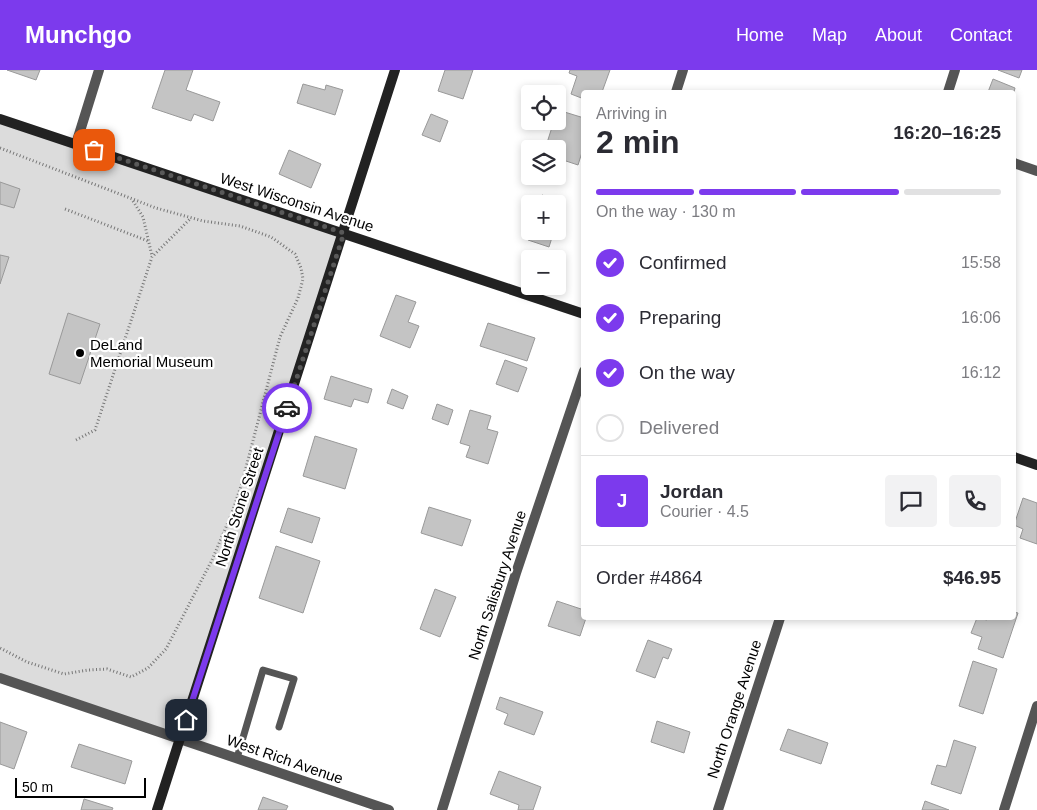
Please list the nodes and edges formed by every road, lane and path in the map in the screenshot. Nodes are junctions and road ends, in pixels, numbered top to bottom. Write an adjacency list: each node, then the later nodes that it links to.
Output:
1 (99, 70): 8 (street)
2 (395, 70): 15 (street, North Stone Street)
3 (683, 70): 5 (street)
4 (955, 70): 6 (street)
5 (677, 90)
6 (949, 90)
7 (0, 119): 8 (street, West Wisconsin Avenue)
8 (76, 144): 15 (street, West Wisconsin Avenue)
9 (0, 148): 12 (path)
10 (1016, 164): 11 (street)
11 (1037, 171)
12 (133, 200): 14 (path); 16 (path)
13 (66, 209): 16 (path)
14 (191, 218): 17 (path); 24 (path)
15 (344, 233): 18 (street, West Wisconsin Avenue); 28 (street, North Stone Street)
16 (148, 241): 17 (path)
17 (152, 257): 20 (path)
18 (581, 313)
19 (581, 380): 32 (street, North Salisbury Avenue)
20 (76, 440)
21 (1016, 458): 22 (street)
22 (1037, 465)
23 (779, 620): 33 (street, North Orange Avenue)
24 (0, 648)
25 (0, 678): 28 (street, West Rich Avenue)
26 (1037, 706): 34 (street)
27 (280, 727): 29 (lane)
28 (180, 739): 29 (street, West Rich Avenue); 30 (street, North Stone Street)
29 (237, 758): 31 (street, West Rich Avenue)
30 (157, 810)
31 (389, 810)
32 (442, 810)
33 (718, 810)
34 (1004, 810)

